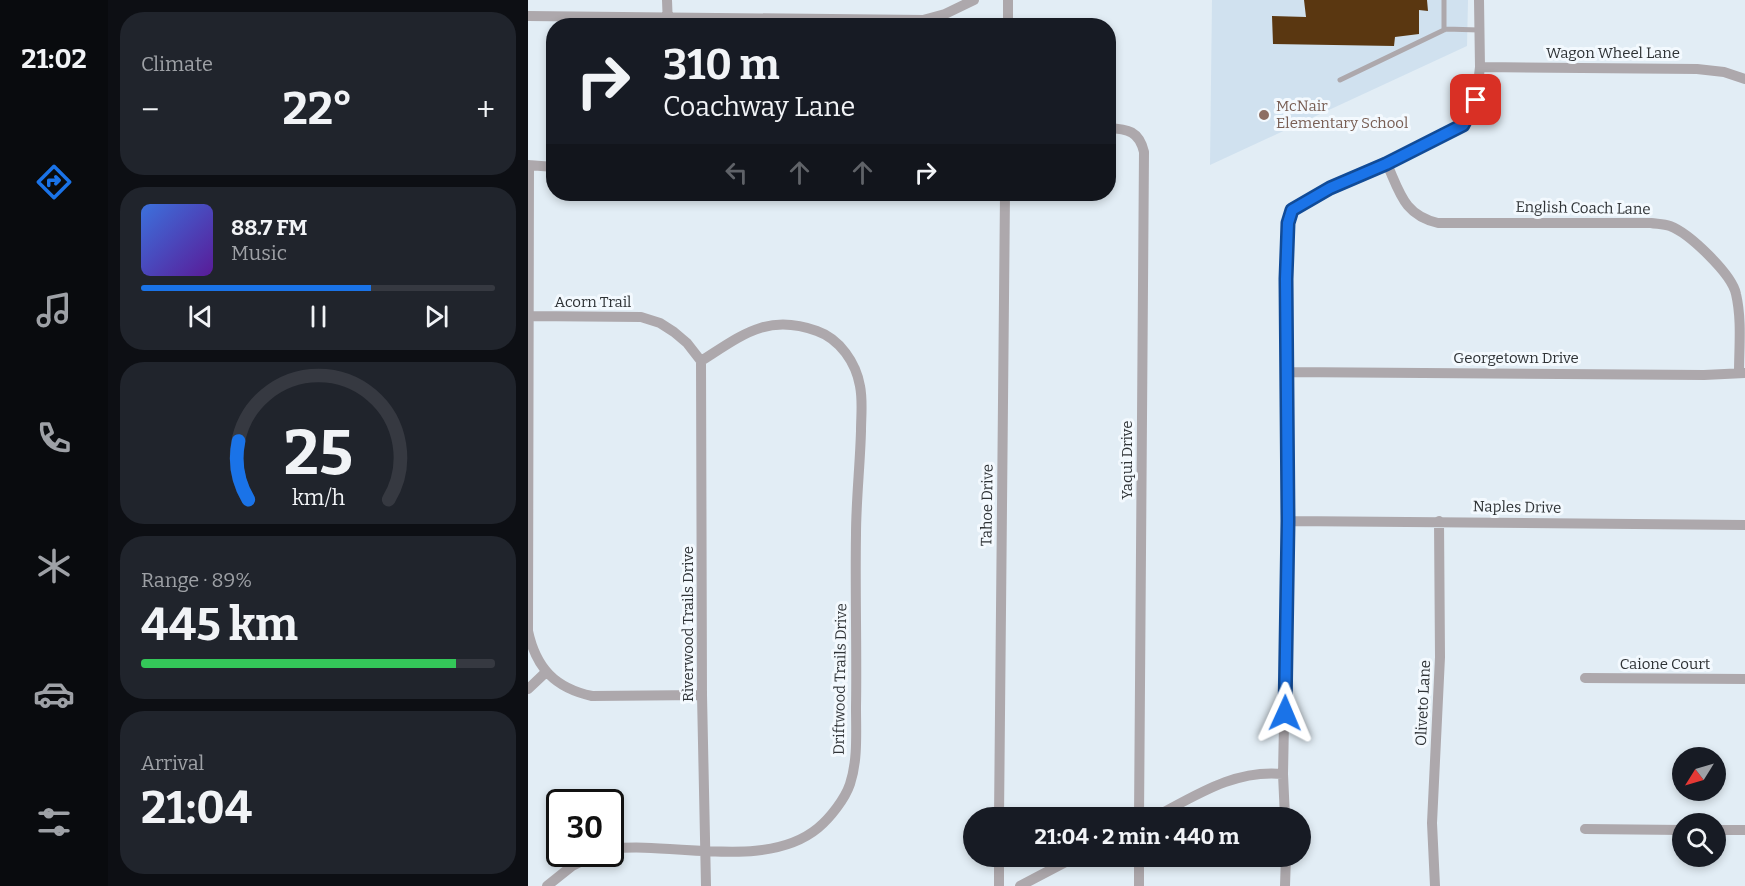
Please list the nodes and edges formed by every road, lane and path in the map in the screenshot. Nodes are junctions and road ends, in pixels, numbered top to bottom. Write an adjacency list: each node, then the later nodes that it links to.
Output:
1 (668, 0): 8 (street)
2 (974, 0): 9 (street)
3 (1008, 0): 10 (street)
4 (1444, 0): 11 (lane)
5 (1479, 0): 12 (street)
6 (528, 16): 7 (street)
7 (575, 18)
8 (668, 18)
9 (930, 18)
10 (1008, 18)
11 (1444, 30): 12 (lane); 15 (lane)
12 (1479, 30): 13 (street)
13 (1480, 67): 14 (street, Wagon Wheel Lane); 17 (street)
14 (1745, 79)
15 (1340, 80)
16 (1116, 129): 35 (street, Yaqui Drive)
17 (1386, 164): 23 (street); 24 (street, English Coach Lane)
18 (528, 165): 19 (street); 21 (street)
19 (546, 166)
20 (1005, 201): 34 (street, Tahoe Drive)
21 (529, 316): 22 (street, Acorn Trail); 28 (street)
22 (701, 361): 32 (street, Riverwood Trails Drive); 43 (street, Driftwood Trails Drive)
23 (1286, 372): 24 (street, Georgetown Drive); 25 (street)
24 (1742, 373)
25 (1288, 521): 26 (street, Naples Drive); 33 (street)
26 (1439, 521): 27 (street, Naples Drive); 55 (street, Oliveto Lane)
27 (1745, 525)
28 (545, 672): 31 (street); 32 (street)
29 (1585, 678): 30 (street, Caione Court)
30 (1745, 679)
31 (528, 688)
32 (702, 696): 43 (street, Riverwood Trails Drive)
33 (1283, 774): 36 (street); 37 (street)
34 (999, 807)
35 (1139, 807)
36 (1174, 807)
37 (1285, 807)
38 (1585, 829): 39 (street)
39 (1672, 830)
40 (1726, 830): 41 (street)
41 (1745, 830)
42 (624, 848): 43 (street, Driftwood Trails Drive)
43 (707, 850): 50 (street, Riverwood Trails Drive)
44 (571, 867): 49 (street)
45 (999, 867): 51 (street)
46 (1056, 867): 52 (street)
47 (1139, 867): 53 (street)
48 (1286, 867): 54 (street)
49 (547, 886)
50 (706, 886)
51 (999, 886)
52 (1020, 886)
53 (1139, 886)
54 (1285, 886)
55 (1435, 886)

